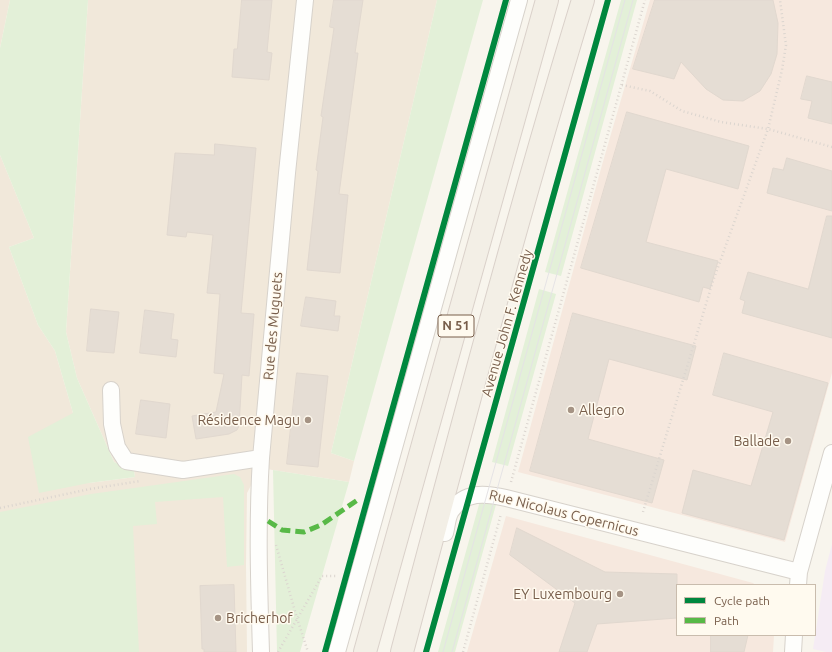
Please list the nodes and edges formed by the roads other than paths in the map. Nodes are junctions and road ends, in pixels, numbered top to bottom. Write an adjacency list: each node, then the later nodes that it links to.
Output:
1 (305, 0): 7 (street, Rue des Muguets)
2 (519, 0): 11 (street)
3 (547, 0): 12 (main road, N 51)
4 (583, 0): 13 (main road, Avenue John F. Kennedy / N 51)
5 (111, 390): 7 (street)
6 (832, 453): 8 (street)
7 (261, 458): 10 (street, Rue des Muguets)
8 (799, 579): 14 (street, Rue Nicolaus Copernicus)
9 (794, 636): 15 (street)
10 (261, 652)
11 (337, 652)
12 (365, 652)
13 (402, 652)
14 (413, 652)
15 (793, 652)

